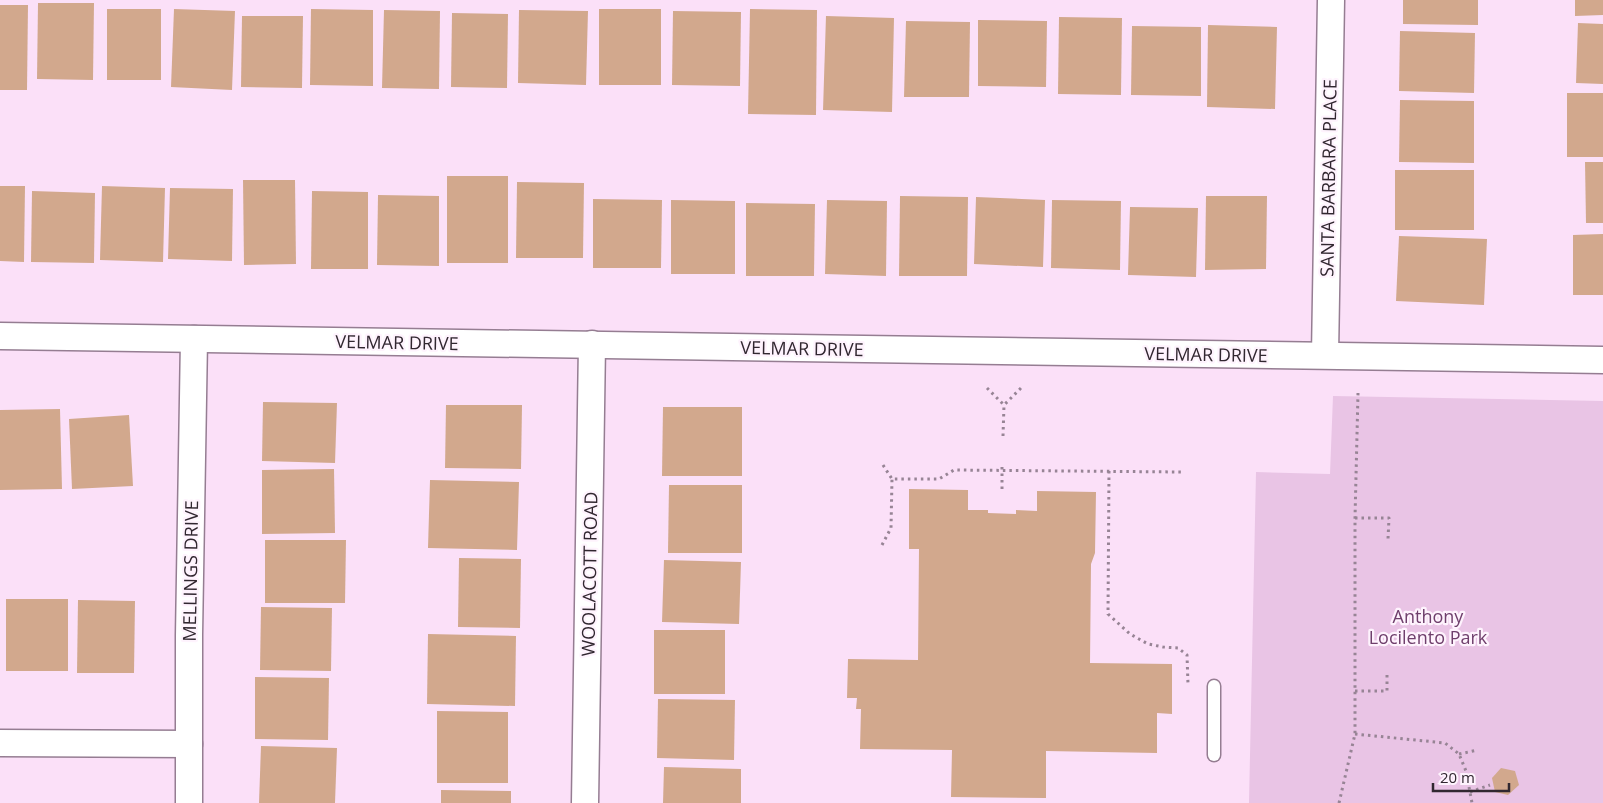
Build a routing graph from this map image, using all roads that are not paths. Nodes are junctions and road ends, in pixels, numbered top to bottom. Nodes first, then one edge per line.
1 (1331, 0) edge
2 (0, 336) edge
3 (194, 339) junction
4 (592, 344) junction
5 (1325, 356) junction
6 (1603, 360) edge
7 (1214, 686) dead end
8 (0, 743) edge
9 (189, 744) junction
10 (1214, 755) dead end
11 (188, 803) edge
12 (585, 803) edge

1 - 5 street, SANTA BARBARA PLACE
2 - 3 street, VELMAR DRIVE
3 - 4 street, VELMAR DRIVE
3 - 9 street, MELLINGS DRIVE
4 - 5 street, VELMAR DRIVE
4 - 12 street, WOOLACOTT ROAD
5 - 6 street, VELMAR DRIVE
7 - 10 lane
8 - 9 street
9 - 11 street, MELLINGS DRIVE

